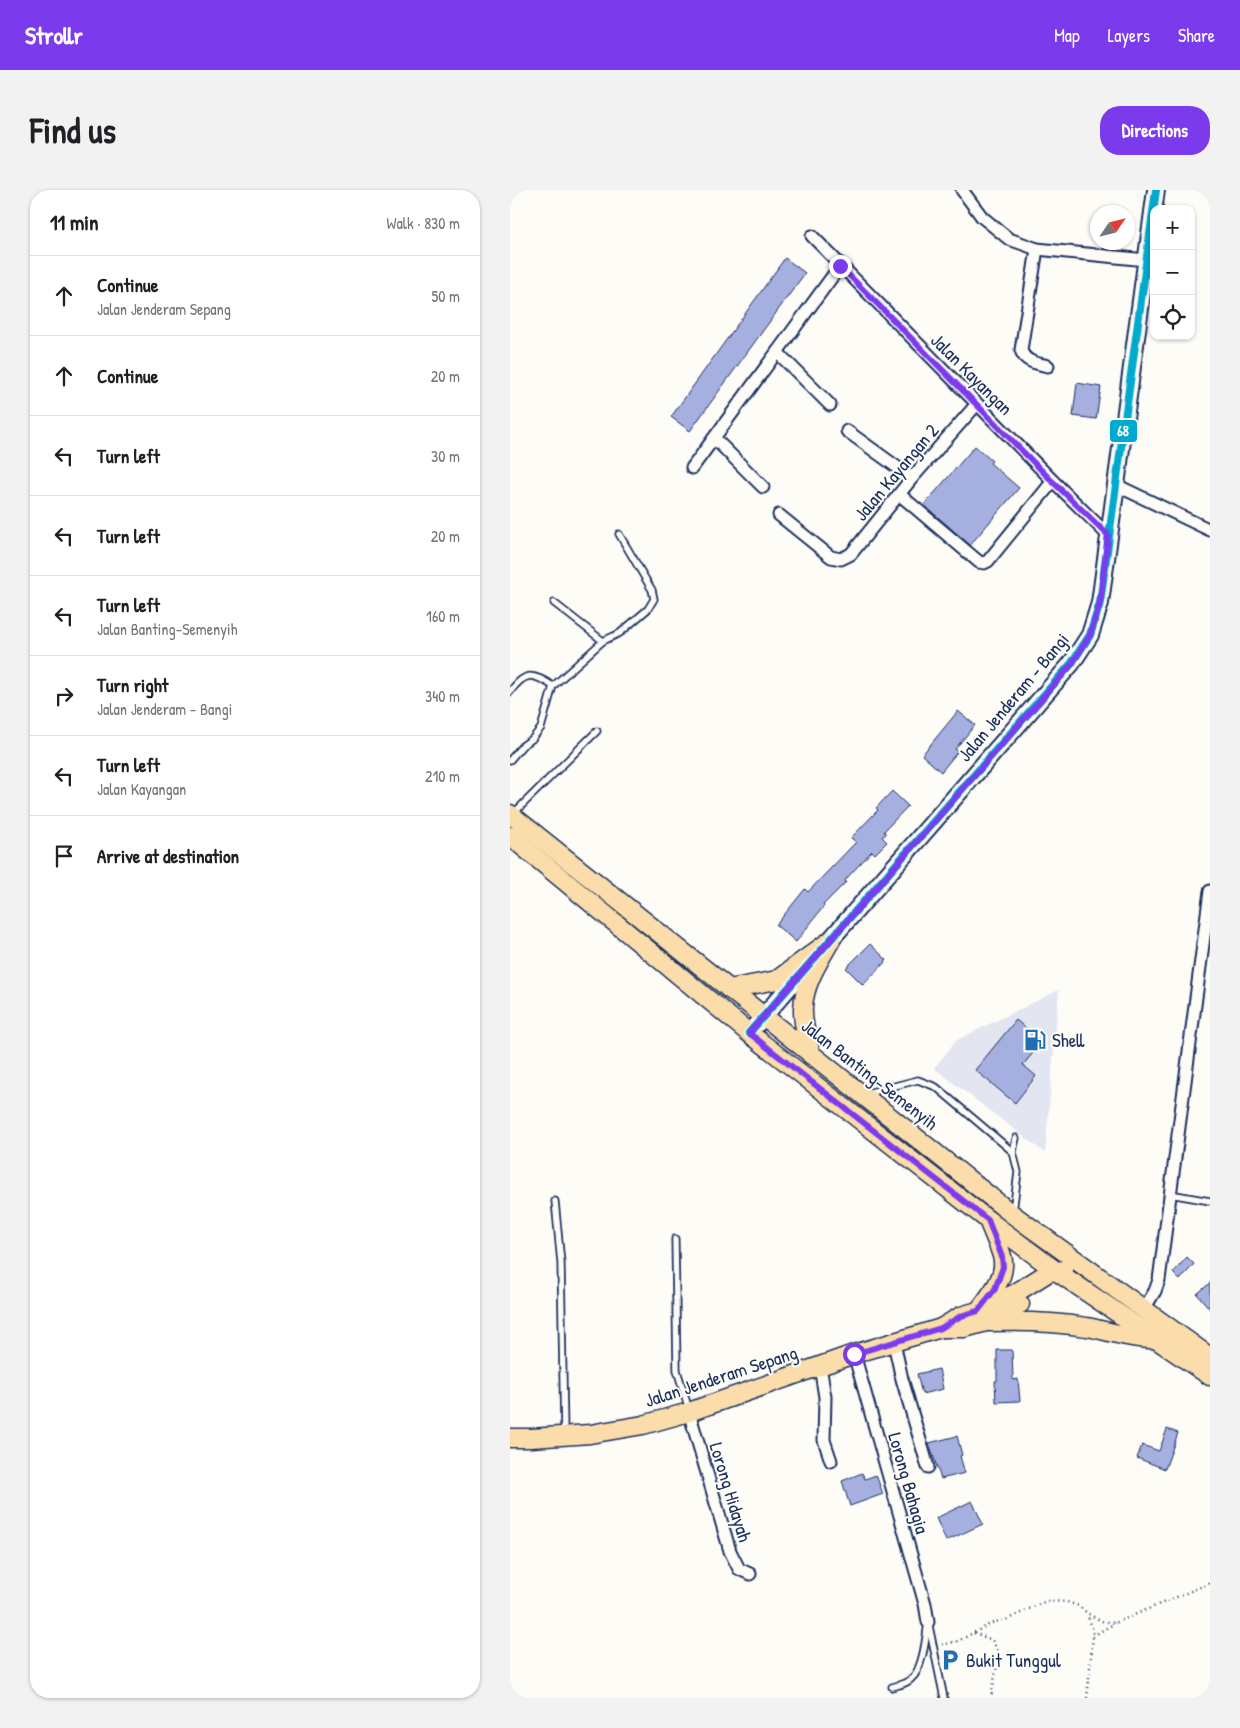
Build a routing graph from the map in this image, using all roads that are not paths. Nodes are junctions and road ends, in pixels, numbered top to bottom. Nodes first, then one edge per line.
1 (962, 190) edge
2 (1156, 190) edge
3 (812, 236) dead end
4 (1038, 249) junction
5 (1146, 260) junction
6 (840, 266) junction
7 (776, 352) junction
8 (1048, 366) dead end
9 (977, 404) junction
10 (830, 405) dead end
11 (848, 432) dead end
12 (714, 438) junction
13 (692, 468) dead end
14 (912, 478) junction
15 (1052, 481) junction
16 (1116, 485) junction
17 (763, 488) dead end
18 (899, 494) junction
19 (779, 515) dead end
20 (1210, 530) edge
21 (620, 534) dead end
22 (1108, 535) junction
23 (554, 603) dead end
24 (603, 641) junction
25 (553, 686) junction
26 (510, 692) edge
27 (597, 731) dead end
28 (510, 760) edge
29 (511, 815) edge
30 (510, 836) edge
31 (1210, 891) edge
32 (1209, 919) edge
33 (831, 940) junction
34 (729, 989) junction
35 (763, 1017) junction
36 (749, 1033) junction
37 (811, 1055) junction
38 (862, 1094) junction
39 (1016, 1138) dead end
40 (1013, 1152) junction
41 (1170, 1194) junction
42 (555, 1201) dead end
43 (1210, 1201) edge
44 (1017, 1217) junction
45 (988, 1220) junction
46 (675, 1239) dead end
47 (1056, 1271) junction
48 (1094, 1272) junction
49 (1144, 1309) junction
50 (982, 1317) junction
51 (1155, 1339) junction
52 (894, 1343) junction
53 (854, 1354) junction
54 (1209, 1356) edge
55 (820, 1366) junction
56 (1210, 1376) edge
57 (689, 1412) junction
58 (564, 1436) junction
59 (510, 1438) edge
60 (831, 1461) dead end
61 (928, 1467) dead end
62 (750, 1574) dead end
63 (928, 1622) junction
64 (892, 1687) dead end
65 (944, 1698) edge

1 - 4 street
2 - 5 main road, Jalan Jenderam - Bangi
3 - 6 street, Jalan Kayangan
4 - 5 street
4 - 8 street
5 - 16 main road, Jalan Jenderam - Bangi
6 - 7 street
6 - 9 street, Jalan Kayangan
7 - 10 street
7 - 12 street
9 - 14 street, Jalan Kayangan 2
9 - 15 street, Jalan Kayangan
11 - 14 street
12 - 13 street
12 - 17 street
14 - 18 street, Jalan Kayangan 2
15 - 18 street
15 - 22 street, Jalan Kayangan
16 - 20 street
16 - 22 main road, Jalan Jenderam - Bangi
18 - 19 street, Jalan Kayangan 2
21 - 24 lane
22 - 33 main road, Jalan Jenderam - Bangi
23 - 24 lane
24 - 25 lane
25 - 26 lane
25 - 28 lane
27 - 29 lane
29 - 34 main road, Jalan Banting-Semenyih
30 - 36 main road
31 - 32 street
32 - 41 street
33 - 34 main road
33 - 35 main road, Jalan Jenderam - Bangi
33 - 37 main road
34 - 35 main road, Jalan Banting-Semenyih
35 - 36 main road, Jalan Jenderam - Bangi
35 - 37 main road, Jalan Banting-Semenyih
36 - 45 main road
37 - 38 main road, Jalan Banting-Semenyih
38 - 40 lane
38 - 44 main road, Jalan Banting-Semenyih
39 - 40 lane
40 - 44 lane
41 - 43 lane
41 - 49 street
42 - 58 lane
44 - 47 main road
44 - 48 main road, Jalan Banting-Semenyih
45 - 47 main road
45 - 50 main road
46 - 57 lane
47 - 48 main road
47 - 50 main road
47 - 51 main road
48 - 49 main road, Jalan Banting-Semenyih
49 - 54 main road, Jalan Banting-Semenyih
50 - 51 main road
50 - 52 main road, Jalan Jenderam Sepang
51 - 56 main road
52 - 53 main road, Jalan Jenderam Sepang
52 - 61 street
53 - 55 main road, Jalan Jenderam Sepang
53 - 63 street, Lorong Bahagia
55 - 57 main road, Jalan Jenderam Sepang
55 - 60 street
57 - 58 main road, Jalan Jenderam Sepang
57 - 62 street, Lorong Hidayah
58 - 59 main road, Jalan Jenderam Sepang
63 - 64 lane
63 - 65 lane

